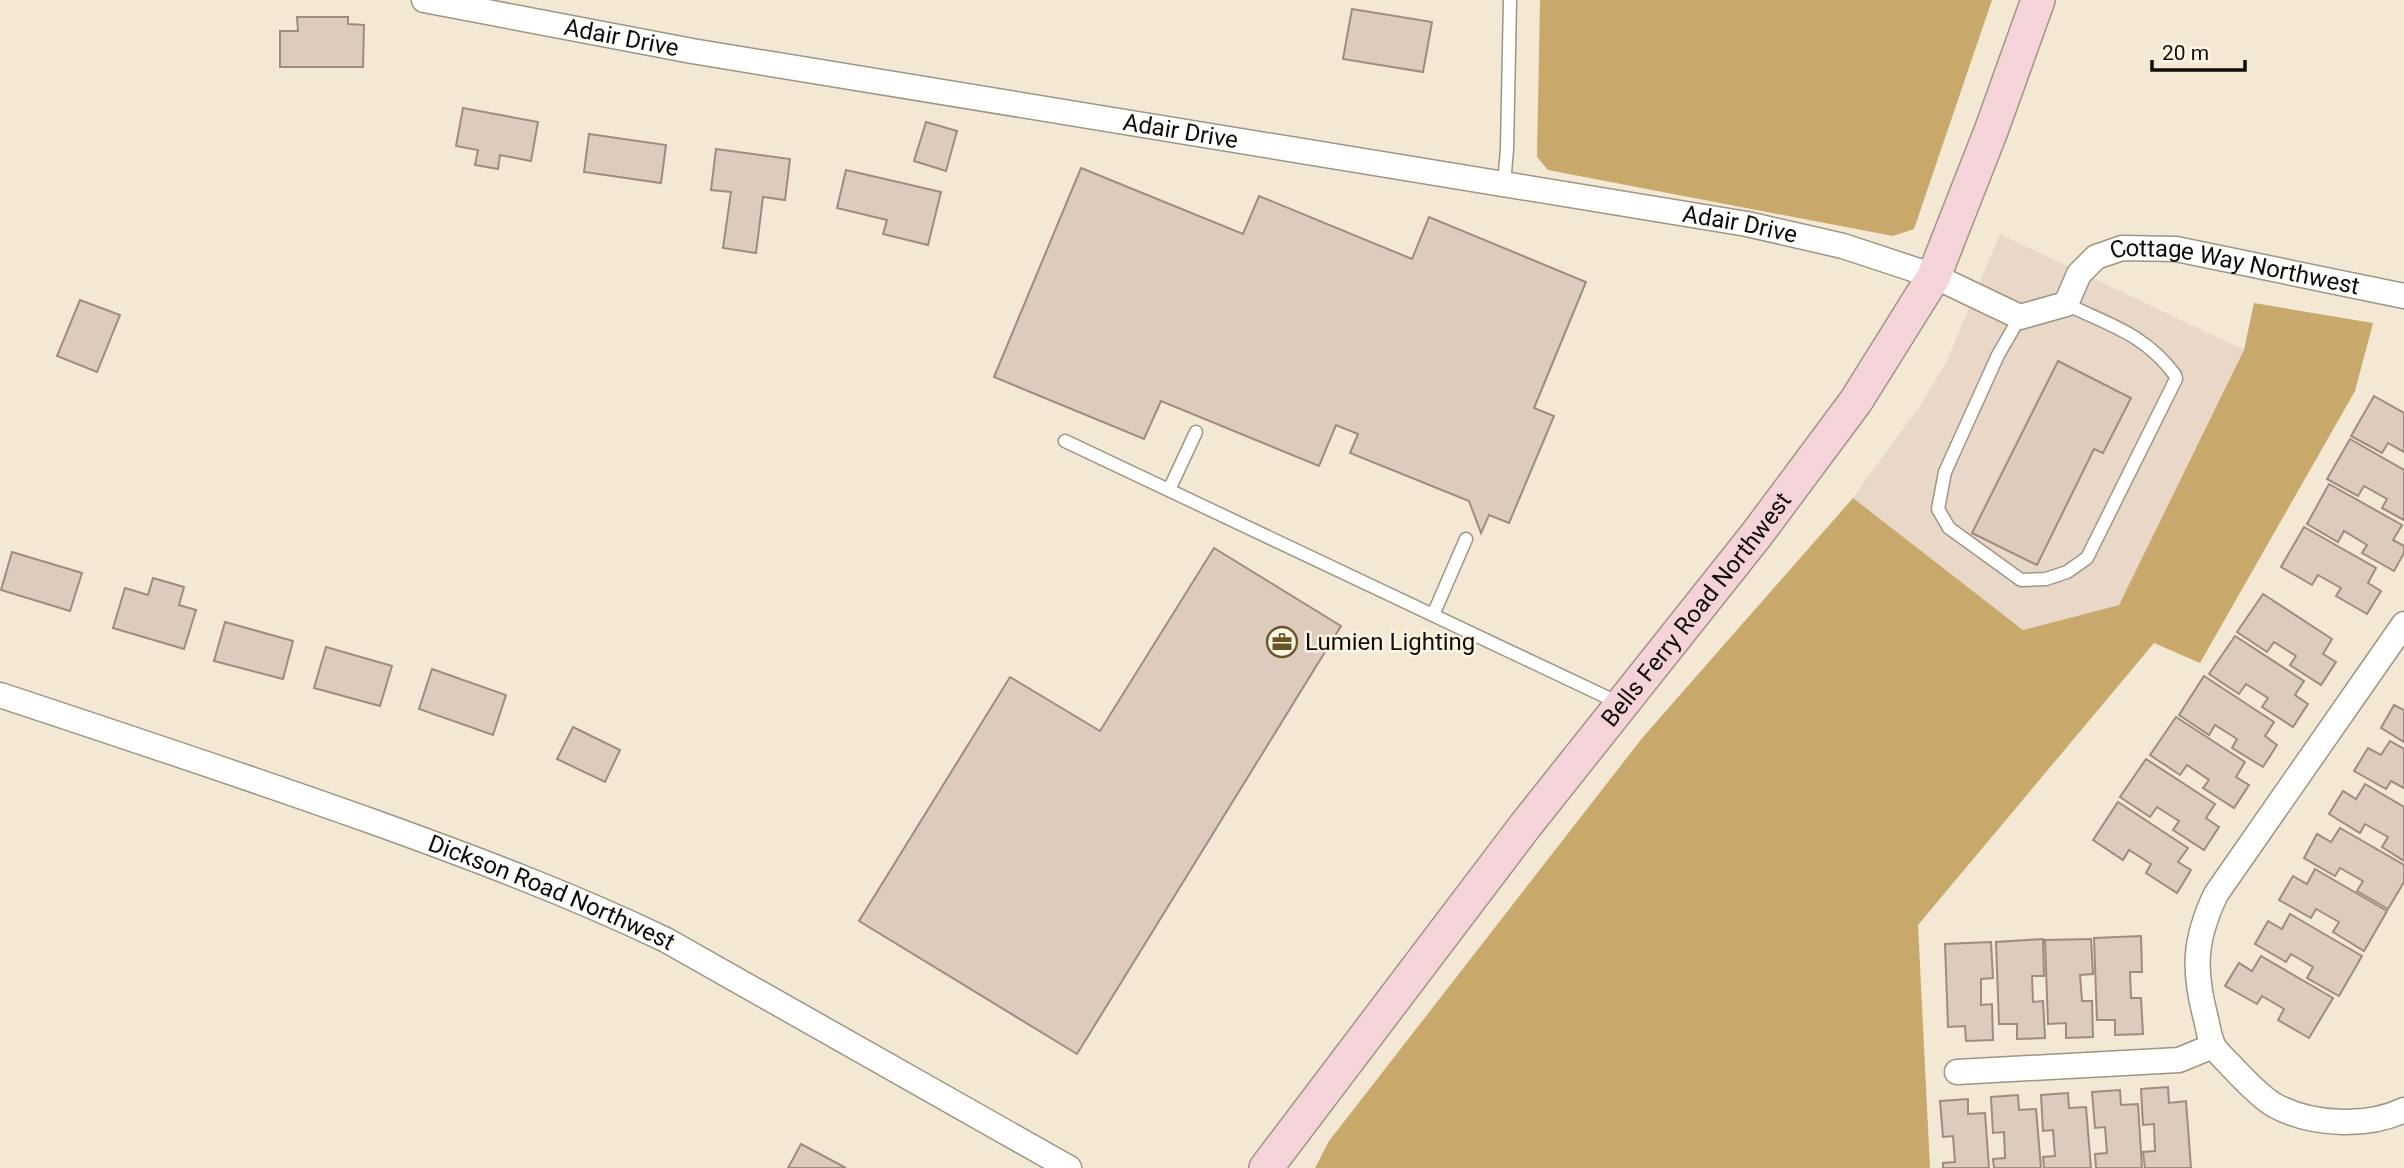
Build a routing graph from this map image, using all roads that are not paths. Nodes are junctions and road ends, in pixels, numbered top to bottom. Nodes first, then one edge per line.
1 (424, 0) edge
2 (1510, 0) edge
3 (2038, 0) edge
4 (1504, 184) junction
5 (1934, 276) junction
6 (2404, 296) edge
7 (2066, 304) junction
8 (2020, 317) junction
9 (1196, 432) dead end
10 (1065, 440) dead end
11 (1169, 490) junction
12 (1466, 539) dead end
13 (1433, 615) junction
14 (2404, 624) edge
15 (0, 695) edge
16 (1623, 704) junction
17 (2213, 1046) junction
18 (1957, 1072) dead end
19 (2404, 1110) edge
20 (1295, 1130) junction
21 (1069, 1168) edge
22 (1266, 1168) edge
23 (1288, 1168) edge

1 - 4 street, Adair Drive
2 - 4 lane
3 - 5 main road, Bells Ferry Road Northwest
4 - 5 street, Adair Drive
5 - 8 street
5 - 16 main road, Bells Ferry Road Northwest
6 - 7 street, Cottage Way Northwest
7 - 8 street
7 - 8 lane
9 - 11 lane
10 - 11 lane
11 - 13 lane
12 - 13 lane
13 - 16 lane
14 - 17 street
15 - 21 street, Dickson Road Northwest
16 - 20 main road, Bells Ferry Road Northwest
17 - 18 street
17 - 19 street
20 - 22 main road, Bells Ferry Road Northwest
20 - 23 main road

